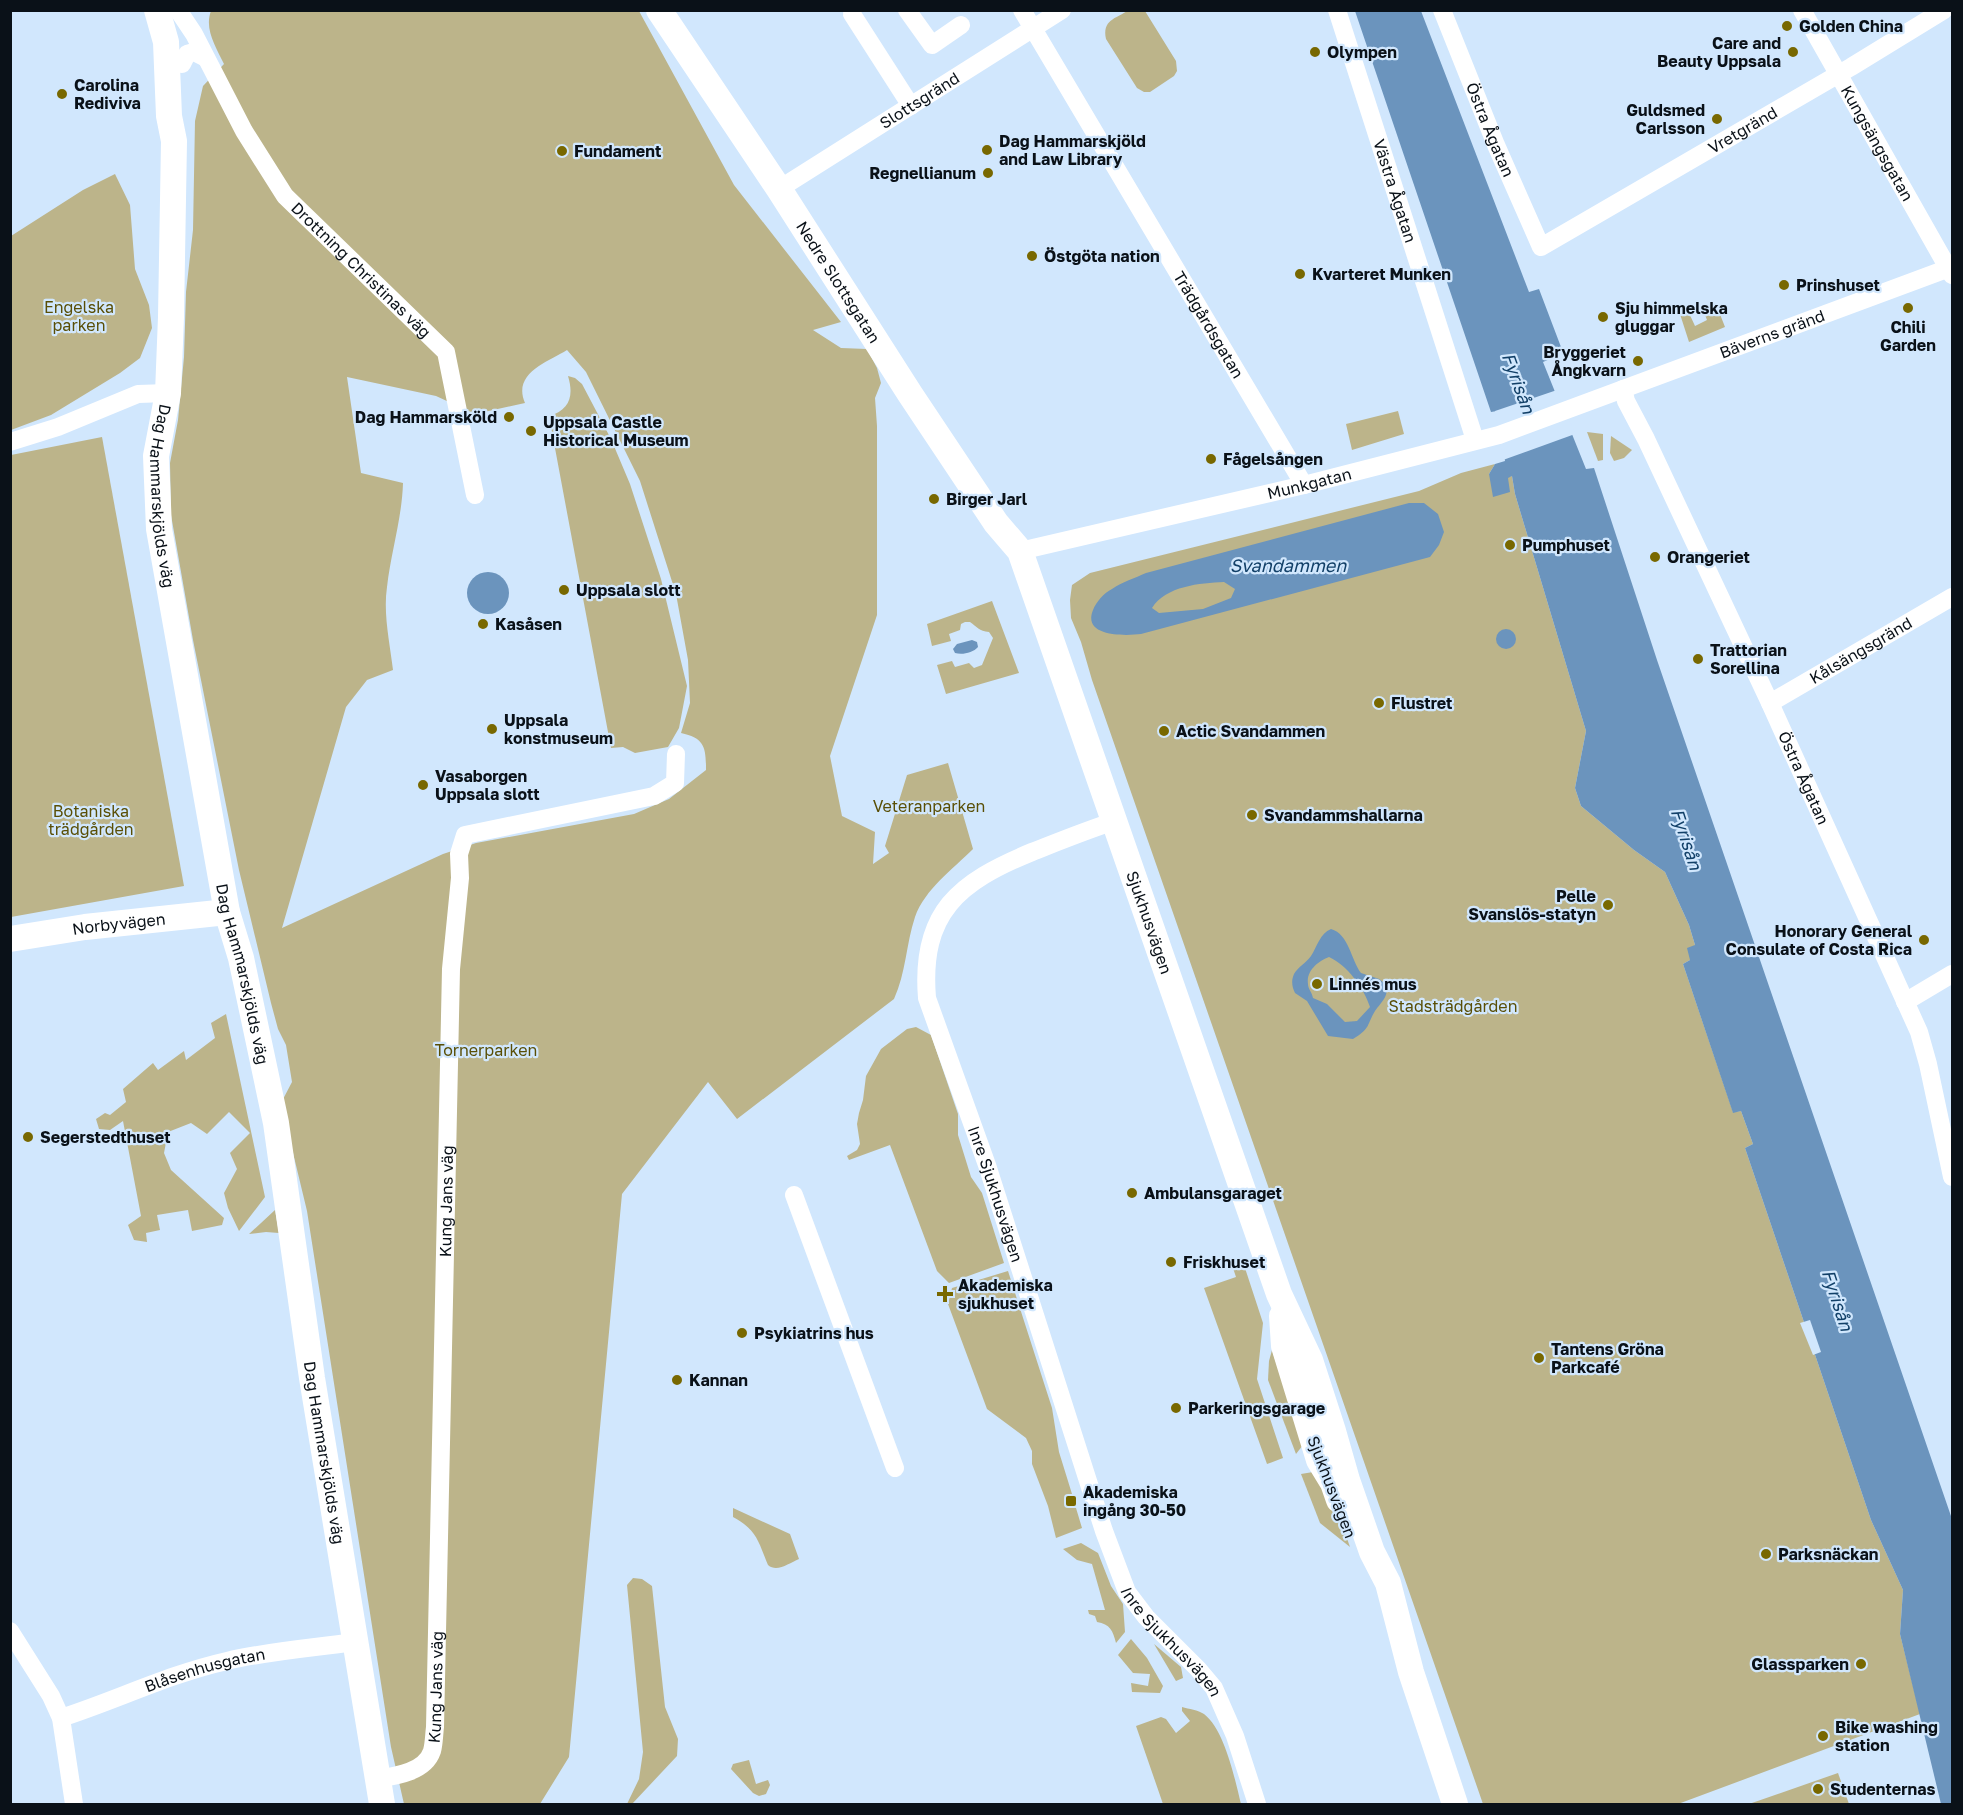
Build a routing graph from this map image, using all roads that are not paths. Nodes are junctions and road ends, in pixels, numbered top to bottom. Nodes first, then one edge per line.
1 (157, 10) edge
2 (176, 10) edge
3 (659, 10) edge
4 (907, 10) edge
5 (1022, 10) edge
6 (1062, 10) edge
7 (1337, 10) edge
8 (1443, 10) edge
9 (1802, 10) edge
10 (1944, 10) edge
11 (852, 14) dead end
12 (961, 25) dead end
13 (1033, 29) junction
14 (206, 58) junction
15 (182, 64) junction
16 (1832, 78) junction
17 (911, 106) junction
18 (174, 141) junction
19 (779, 189) junction
20 (1541, 247) joint
21 (1951, 270) edge
22 (1623, 389) junction
23 (168, 393) junction
24 (1585, 404) joint
25 (1475, 440) junction
26 (10, 442) edge
27 (1304, 485) junction
28 (476, 495) dead end
29 (1020, 551) junction
30 (1953, 597) edge
31 (1770, 703) junction
32 (676, 754) dead end
33 (1114, 821) junction
34 (227, 912) junction
35 (10, 939) edge
36 (1953, 974) edge
37 (1905, 1002) junction
38 (1953, 1177) edge
39 (794, 1195) dead end
40 (895, 1468) dead end
41 (10, 1631) edge
42 (354, 1642) junction
43 (61, 1718) junction
44 (377, 1779) junction
45 (74, 1804) edge
46 (382, 1804) edge
47 (1257, 1804) edge
48 (1455, 1804) edge

1 - 18 street, Dag Hammarskjölds väg
2 - 14 street, Drottning Christinas väg
2 - 15 street, Dag Hammarskjölds väg
3 - 19 street, Nedre Slottsgatan
4 - 12 street
5 - 13 street, Trädgårdsgatan
6 - 13 street, Slottsgränd
7 - 25 street, Västra Ågatan
8 - 20 street, Östra Ågatan
9 - 16 street, Kungsängsgatan
10 - 16 street, Vretgränd
11 - 17 street
13 - 17 street, Slottsgränd
13 - 27 street, Trädgårdsgatan
14 - 15 street
14 - 28 street, Drottning Christinas väg
15 - 18 street, Dag Hammarskjölds väg
16 - 20 street, Vretgränd
16 - 21 street, Kungsängsgatan
17 - 19 street, Slottsgränd
18 - 23 street, Dag Hammarskjölds väg
19 - 29 street, Nedre Slottsgatan
21 - 22 street, Bäverns gränd
22 - 24 street, Bäverns gränd
22 - 31 street, Östra Ågatan
23 - 26 street
23 - 34 street, Dag Hammarskjölds väg
24 - 25 street, Munkgatan
25 - 27 street, Munkgatan
27 - 29 street, Munkgatan
29 - 33 street, Sjukhusvägen
30 - 31 street, Kålsängsgränd
31 - 37 street, Östra Ågatan
32 - 44 street, Kung Jans väg
33 - 47 street, Inre Sjukhusvägen
33 - 48 street, Sjukhusvägen
34 - 35 street, Norbyvägen
34 - 42 street, Dag Hammarskjölds väg
36 - 37 street
37 - 38 street, Östra Ågatan
39 - 40 street
41 - 43 street
42 - 43 street, Blåsenhusgatan
42 - 44 street, Dag Hammarskjölds väg
43 - 45 street
44 - 46 street, Dag Hammarskjölds väg

